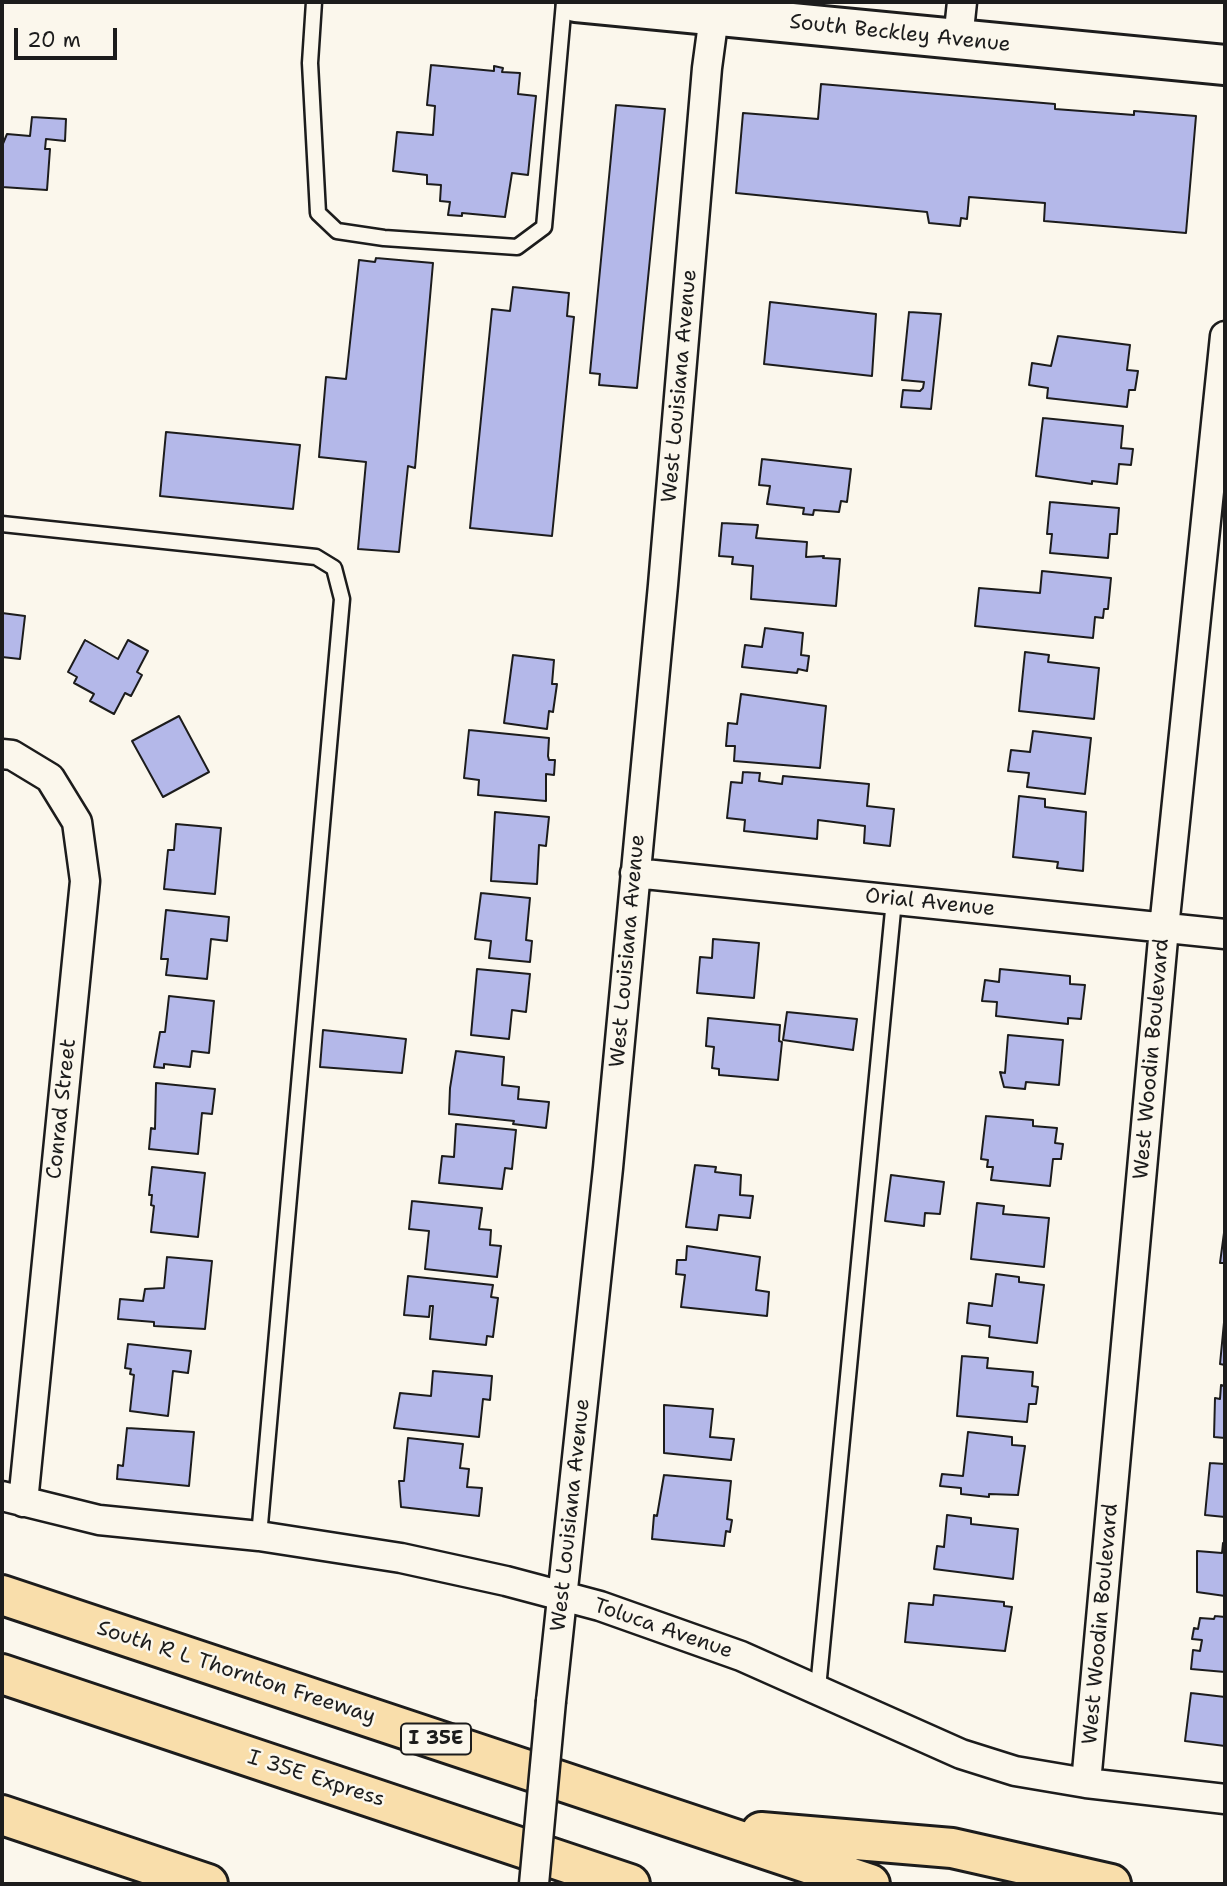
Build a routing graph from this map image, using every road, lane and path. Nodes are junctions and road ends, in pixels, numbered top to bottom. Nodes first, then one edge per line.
1 (314, 2) edge
2 (564, 2) edge
3 (576, 2) edge
4 (962, 2) edge
5 (643, 5) edge
6 (713, 16) junction
7 (958, 40) junction
8 (1225, 65) edge
9 (1225, 336) edge
10 (2, 524) edge
11 (2, 754) edge
12 (635, 873) junction
13 (894, 900) junction
14 (1164, 928) junction
15 (1225, 934) edge
16 (12, 1499) edge
17 (258, 1536) junction
18 (2, 1595) edge
19 (563, 1596) junction
20 (2, 1674) edge
21 (818, 1688) junction
22 (1086, 1783) junction
23 (1225, 1799) edge
24 (2, 1815) edge
25 (700, 1827) junction
26 (208, 1884) edge
27 (534, 1884) edge
28 (630, 1884) edge
29 (870, 1884) edge
30 (1111, 1884) edge

1 - 2 lane
3 - 5 street, South Beckley Avenue
4 - 7 street
5 - 6 street, South Beckley Avenue
6 - 7 street, South Beckley Avenue
6 - 12 street, West Louisiana Avenue
7 - 8 street, South Beckley Avenue
9 - 14 street, West Woodin Boulevard
10 - 17 lane
11 - 16 street, Conrad Street
12 - 13 street, Orial Avenue
12 - 19 street, West Louisiana Avenue
13 - 14 street, Orial Avenue
13 - 21 lane
14 - 15 street, Orial Avenue
14 - 22 street, West Woodin Boulevard
16 - 17 street, Toluca Avenue
17 - 19 street, Toluca Avenue
18 - 25 highway, South R L Thornton Freeway / I 35E
19 - 21 street, Toluca Avenue
19 - 27 street, West Louisiana Avenue, bridge
20 - 28 highway, I 35E Express
21 - 22 street, Toluca Avenue
22 - 23 street, Toluca Avenue
24 - 26 highway
25 - 29 highway, South R L Thornton Freeway / I 35E
25 - 30 highway

